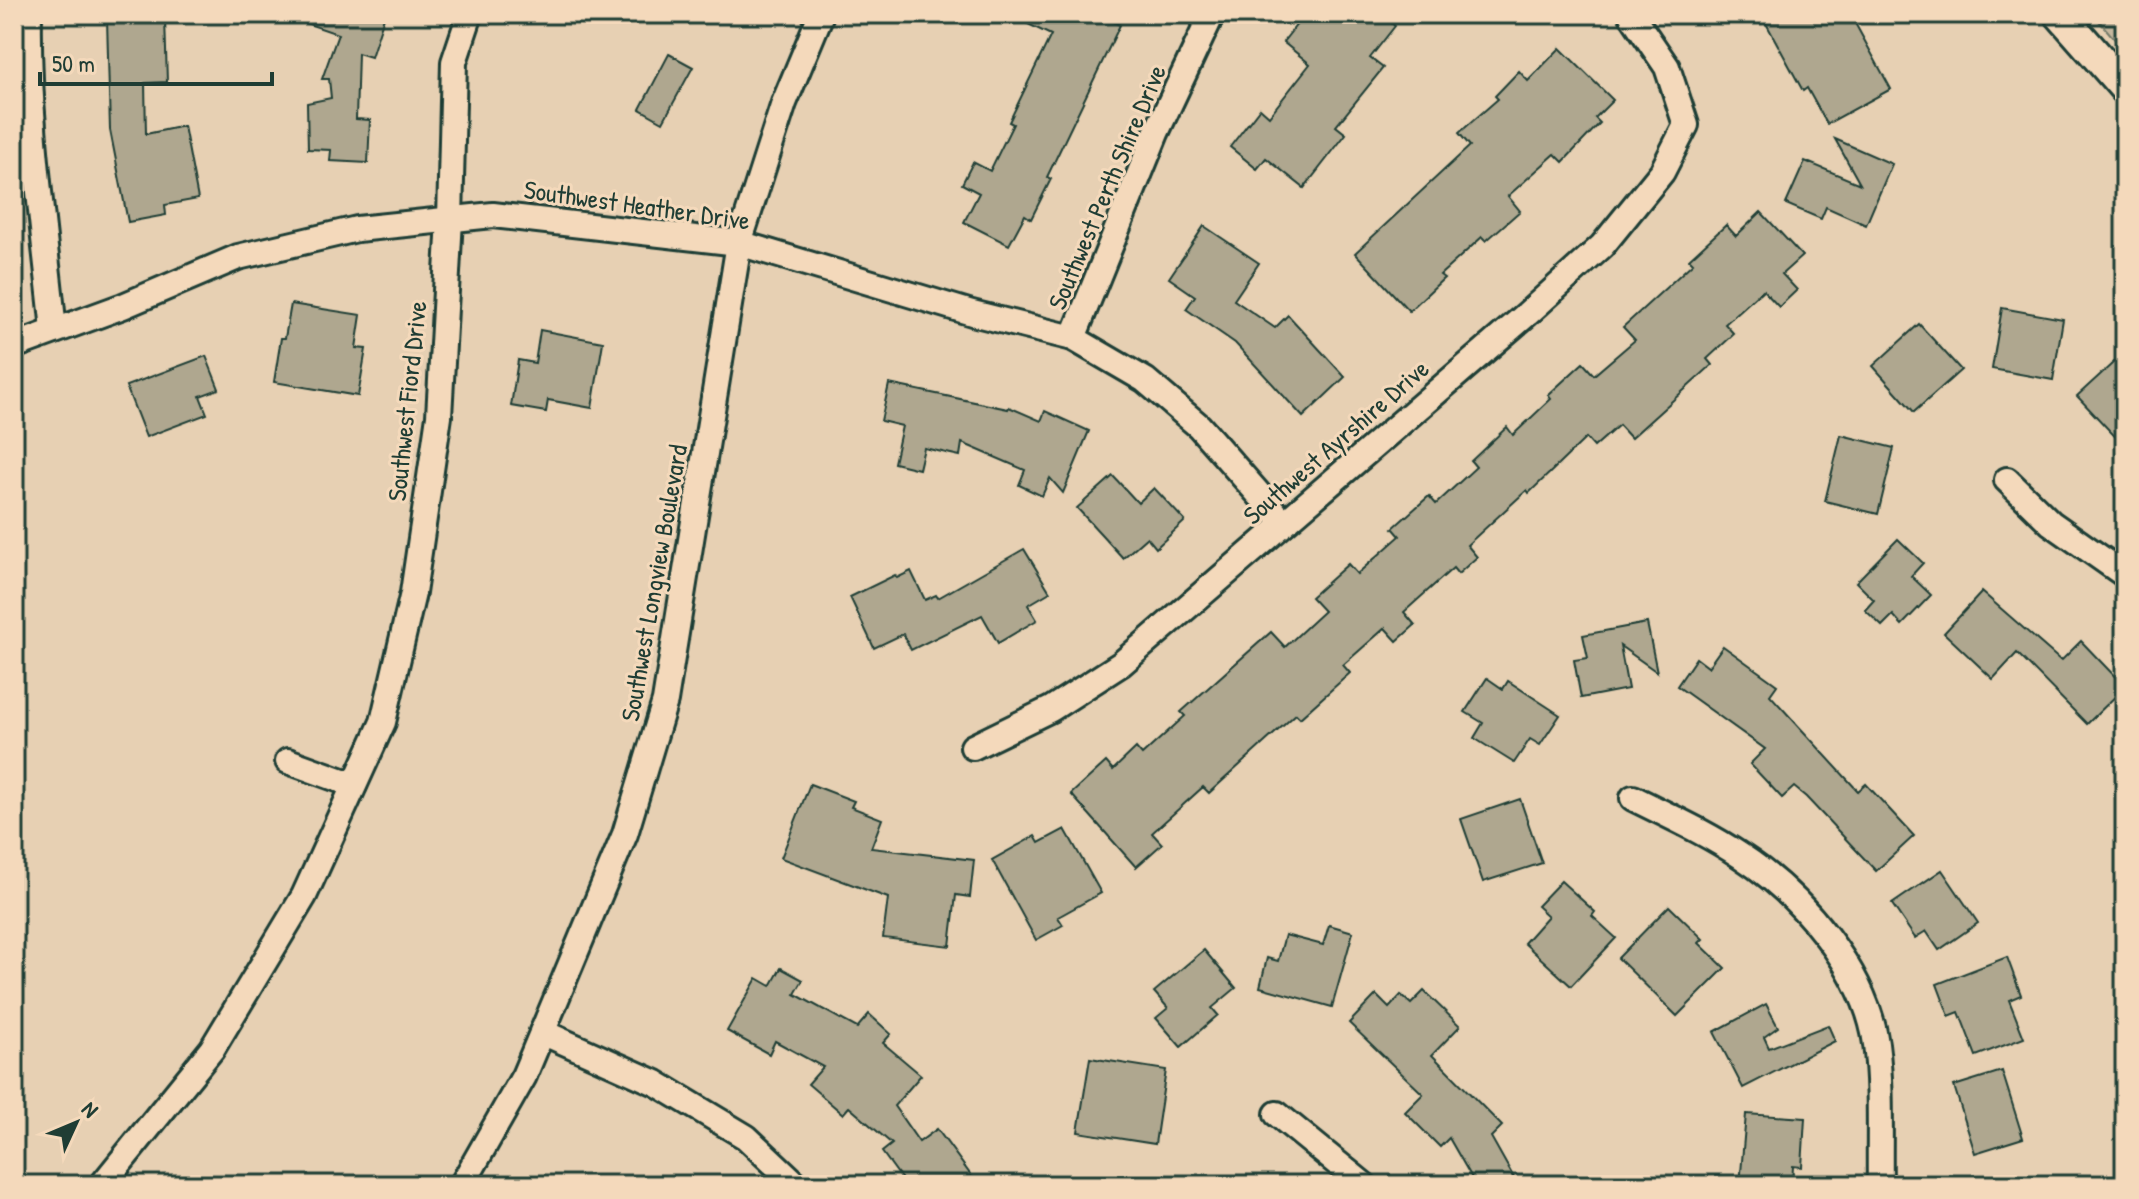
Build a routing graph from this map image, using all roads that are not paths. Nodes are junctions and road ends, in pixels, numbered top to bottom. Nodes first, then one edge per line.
1 (29, 14) edge
2 (470, 14) edge
3 (821, 14) edge
4 (1212, 14) edge
5 (1631, 14) edge
6 (2060, 14) edge
7 (2125, 88) edge
8 (450, 219) junction
9 (739, 243) junction
10 (54, 331) junction
11 (1073, 338) junction
12 (14, 346) edge
13 (2007, 480) dead end
14 (1284, 523) junction
15 (2125, 575) edge
16 (973, 747) dead end
17 (288, 761) dead end
18 (354, 785) junction
19 (1633, 798) dead end
20 (542, 1032) junction
21 (1277, 1114) dead end
22 (102, 1185) edge
23 (462, 1185) edge
24 (797, 1185) edge
25 (1364, 1185) edge
26 (1880, 1185) edge

1 - 10 street
2 - 8 street, Southwest Fiord Drive
3 - 9 street, Southwest Longview Boulevard
4 - 11 street, Southwest Perth Shire Drive
5 - 14 street, Southwest Ayrshire Drive
6 - 7 street
8 - 9 street, Southwest Heather Drive
8 - 10 street, Southwest Heather Drive
8 - 18 street, Southwest Fiord Drive
9 - 11 street, Southwest Heather Drive
9 - 20 street, Southwest Longview Boulevard
10 - 12 street, Southwest Heather Drive
11 - 14 street, Southwest Heather Drive
13 - 15 street
14 - 16 street, Southwest Ayrshire Drive
17 - 18 street
18 - 22 street, Southwest Fiord Drive
19 - 26 street
20 - 23 street, Southwest Longview Boulevard
20 - 24 street
21 - 25 street

